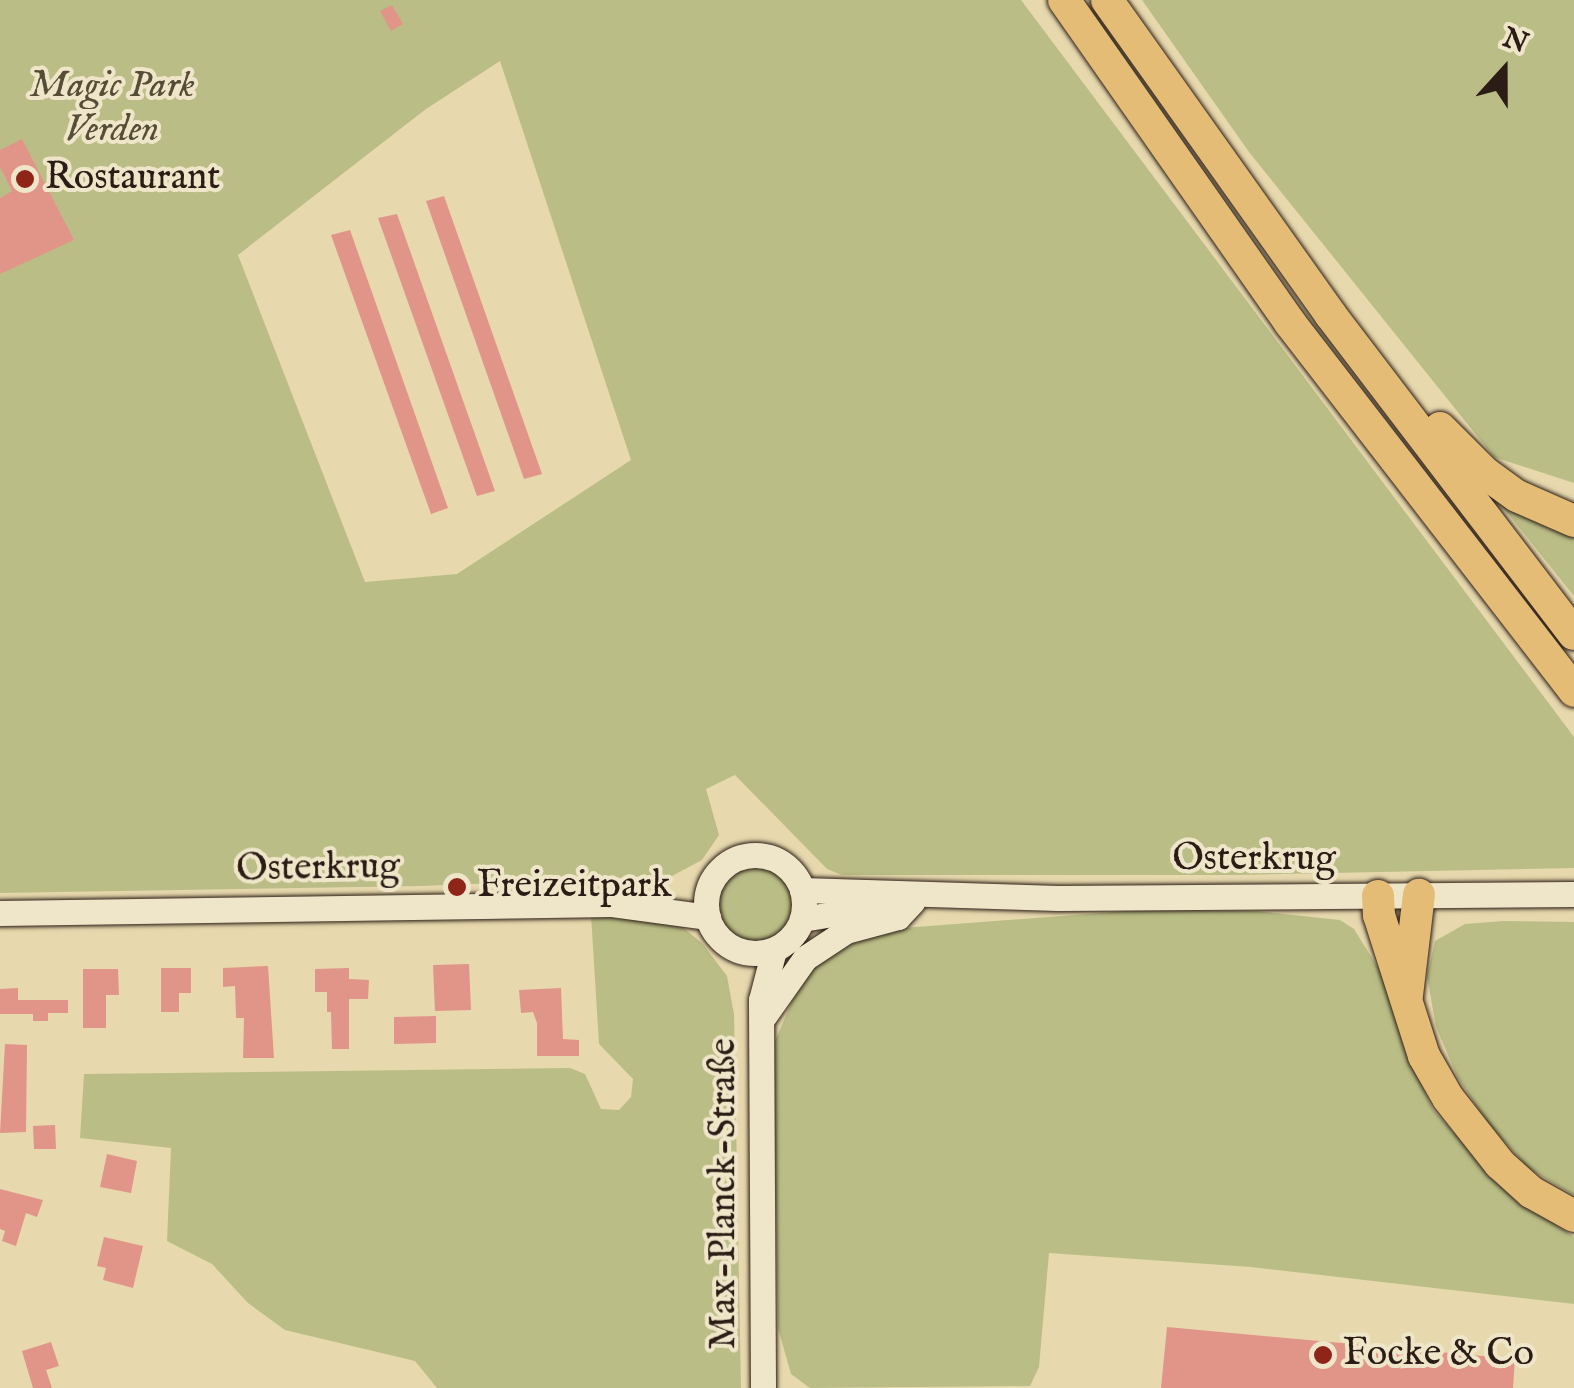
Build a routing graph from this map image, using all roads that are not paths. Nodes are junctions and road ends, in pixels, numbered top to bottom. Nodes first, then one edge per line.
1 (1064, 0) edge
2 (1107, 0) edge
3 (1343, 329) junction
4 (1574, 521) edge
5 (1574, 634) edge
6 (1574, 691) edge
7 (709, 889) junction
8 (802, 890) junction
9 (1574, 894) edge
10 (1378, 896) junction
11 (1419, 896) junction
12 (923, 900) junction
13 (638, 904) junction
14 (0, 913) edge
15 (708, 917) junction
16 (802, 919) junction
17 (774, 950) junction
18 (744, 952) junction
19 (1406, 1000) junction
20 (761, 1010) junction
21 (1574, 1216) edge
22 (764, 1388) edge

1 - 6 highway
2 - 3 highway
3 - 4 highway
3 - 5 highway
7 - 8 main road, Osterkrug
7 - 13 main road, Osterkrug
7 - 15 main road
8 - 12 main road, Osterkrug
8 - 16 main road
9 - 11 main road, Osterkrug
10 - 11 main road, Osterkrug
10 - 12 main road, Osterkrug
10 - 19 highway
11 - 19 highway
12 - 16 main road, Osterkrug
12 - 20 main road
13 - 14 main road, Osterkrug
13 - 15 main road, Osterkrug
15 - 18 main road
16 - 17 main road
17 - 18 main road
17 - 20 main road, Max-Planck-Straße
18 - 20 main road, Max-Planck-Straße
19 - 21 highway
20 - 22 main road, Max-Planck-Straße

